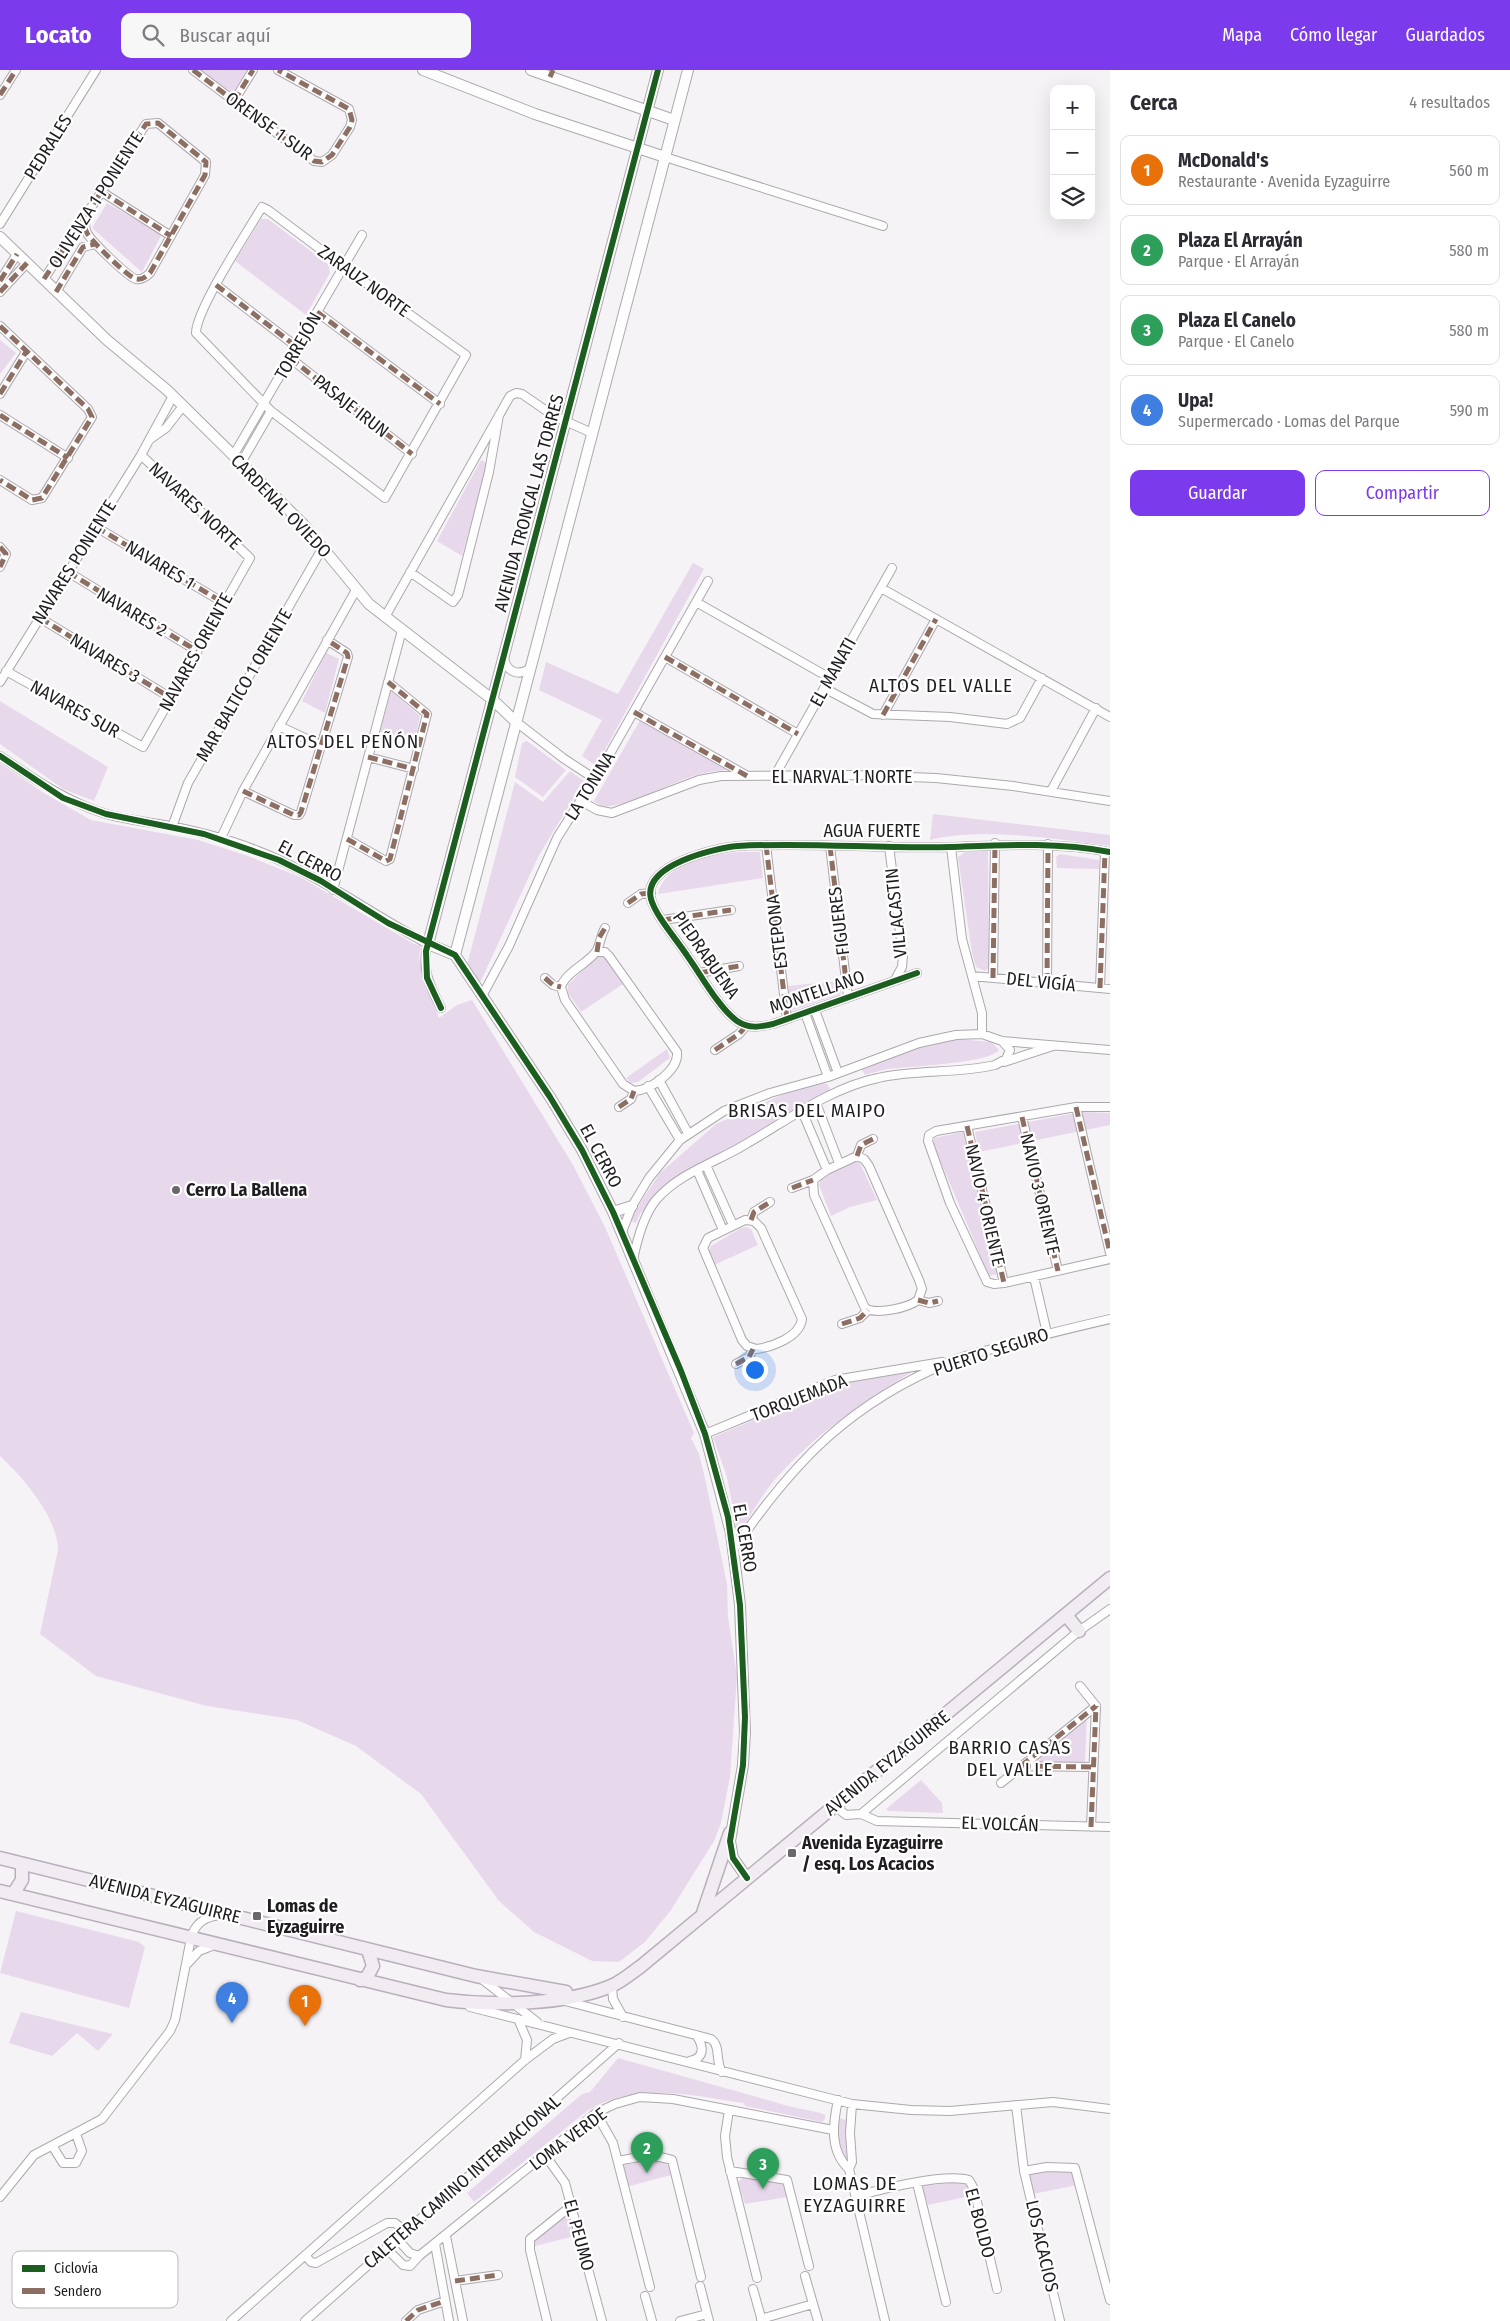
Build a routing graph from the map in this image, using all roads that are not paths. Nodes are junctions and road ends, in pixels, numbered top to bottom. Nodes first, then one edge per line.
1 (16, 70) edge
2 (96, 70) edge
3 (193, 70) edge
4 (253, 70) edge
5 (278, 70) edge
6 (423, 70) edge
7 (531, 70) edge
8 (658, 70) edge
9 (688, 70) edge
10 (552, 74) edge
11 (0, 78) edge
12 (7, 84) junction
13 (0, 96) edge
14 (234, 101) junction
15 (648, 111) junction
16 (674, 120) junction
17 (637, 148) junction
18 (665, 157) junction
19 (102, 192) junction
20 (86, 218) junction
21 (0, 224) edge
22 (883, 226) dead end
23 (362, 235) dead end
24 (171, 236) junction
25 (0, 237) edge
26 (95, 244) junction
27 (17, 254) junction
28 (27, 263) junction
29 (344, 267) junction
30 (44, 280) junction
31 (0, 281) edge
32 (216, 285) junction
33 (0, 292) edge
34 (56, 292) junction
35 (317, 312) junction
36 (0, 326) edge
37 (296, 348) junction
38 (26, 352) junction
39 (290, 358) junction
40 (0, 394) edge
41 (173, 396) junction
42 (264, 402) junction
43 (440, 404) junction
44 (183, 406) junction
45 (271, 411) junction
46 (499, 413) junction
47 (0, 415) edge
48 (566, 423) junction
49 (592, 434) junction
50 (148, 441) junction
51 (412, 454) junction
52 (141, 455) junction
53 (68, 458) junction
54 (237, 460) junction
55 (0, 480) edge
56 (96, 527) junction
57 (0, 547) edge
58 (324, 547) junction
59 (250, 558) joint
60 (0, 567) edge
61 (892, 568) dead end
62 (68, 572) junction
63 (410, 572) junction
64 (708, 581) dead end
65 (881, 588) junction
66 (356, 590) junction
67 (696, 602) junction
68 (224, 603) junction
69 (385, 617) junction
70 (40, 618) junction
71 (936, 619) junction
72 (402, 630) junction
73 (327, 640) junction
74 (197, 651) junction
75 (504, 656) junction
76 (665, 657) junction
77 (529, 669) junction
78 (6, 671) junction
79 (830, 678) junction
80 (1042, 678) junction
81 (0, 682) edge
82 (388, 682) junction
83 (824, 688) junction
84 (171, 698) junction
85 (493, 700) junction
86 (1096, 708) junction
87 (634, 712) junction
88 (884, 715) junction
89 (1110, 717) edge
90 (516, 721) junction
91 (279, 726) junction
92 (798, 734) junction
93 (322, 746) junction
94 (143, 747) joint
95 (0, 756) edge
96 (368, 757) junction
97 (414, 770) junction
98 (747, 776) junction
99 (774, 777) junction
100 (595, 779) junction
101 (243, 791) junction
102 (1052, 791) junction
103 (581, 801) junction
104 (1110, 801) edge
105 (172, 827) junction
106 (221, 838) junction
107 (347, 839) junction
108 (995, 843) junction
109 (1048, 844) junction
110 (766, 845) junction
111 (830, 846) junction
112 (889, 846) junction
113 (952, 846) junction
114 (1107, 852) edge
115 (333, 890) junction
116 (651, 893) junction
117 (628, 903) dead end
118 (731, 910) dead end
119 (664, 920) junction
120 (605, 928) dead end
121 (428, 944) junction
122 (597, 952) junction
123 (455, 955) junction
124 (740, 966) dead end
125 (917, 972) dead end
126 (699, 973) junction
127 (972, 976) junction
128 (545, 978) dead end
129 (896, 978) junction
130 (993, 978) junction
131 (1047, 983) junction
132 (561, 987) junction
133 (1100, 988) junction
134 (1110, 989) edge
135 (482, 996) junction
136 (848, 997) junction
137 (441, 1008) dead end
138 (815, 1010) junction
139 (805, 1014) junction
140 (787, 1019) junction
141 (746, 1026) junction
142 (982, 1034) junction
143 (1002, 1041) junction
144 (1057, 1045) junction
145 (715, 1050) dead end
146 (1110, 1050) edge
147 (1001, 1063) junction
148 (838, 1073) junction
149 (828, 1077) junction
150 (659, 1080) junction
151 (648, 1086) junction
152 (634, 1091) junction
153 (816, 1103) junction
154 (619, 1107) dead end
155 (1076, 1107) junction
156 (1110, 1107) edge
157 (802, 1111) junction
158 (1022, 1117) junction
159 (967, 1126) junction
160 (688, 1133) junction
161 (873, 1139) dead end
162 (680, 1140) junction
163 (857, 1156) junction
164 (839, 1163) junction
165 (706, 1166) junction
166 (697, 1170) junction
167 (827, 1170) junction
168 (813, 1180) junction
169 (792, 1188) dead end
170 (770, 1202) dead end
171 (632, 1206) junction
172 (614, 1212) junction
173 (752, 1220) junction
174 (733, 1224) junction
175 (723, 1230) junction
176 (622, 1232) junction
177 (1110, 1253) edge
178 (1110, 1259) edge
179 (634, 1260) junction
180 (1058, 1271) junction
181 (1034, 1277) junction
182 (1004, 1283) junction
183 (918, 1300) junction
184 (938, 1301) dead end
185 (868, 1310) junction
186 (1110, 1319) edge
187 (842, 1324) dead end
188 (1047, 1333) junction
189 (755, 1349) junction
190 (954, 1360) junction
191 (736, 1364) dead end
192 (705, 1434) junction
193 (734, 1549) junction
194 (1110, 1578) edge
195 (1110, 1609) edge
196 (1066, 1615) junction
197 (1079, 1631) junction
198 (1080, 1686) dead end
199 (1096, 1706) junction
200 (1021, 1766) junction
201 (1092, 1767) junction
202 (1001, 1783) dead end
203 (835, 1806) junction
204 (861, 1814) junction
205 (1091, 1827) junction
206 (1110, 1827) edge
207 (730, 1833) junction
208 (0, 1858) edge
209 (22, 1864) junction
210 (746, 1878) junction
211 (0, 1891) edge
212 (13, 1894) junction
213 (224, 1914) junction
214 (700, 1917) junction
215 (191, 1938) junction
216 (218, 1944) junction
217 (368, 1950) junction
218 (187, 1965) junction
219 (476, 1976) junction
220 (360, 1980) junction
221 (615, 1984) junction
222 (588, 1993) junction
223 (556, 1999) junction
224 (446, 2000) junction
225 (513, 2003) junction
226 (623, 2017) junction
227 (518, 2019) junction
228 (543, 2026) junction
229 (570, 2032) junction
230 (696, 2035) junction
231 (619, 2043) junction
232 (525, 2060) junction
233 (688, 2061) junction
234 (722, 2072) junction
235 (838, 2100) junction
236 (852, 2104) junction
237 (1016, 2105) junction
238 (729, 2110) junction
239 (1110, 2110) edge
240 (596, 2113) junction
241 (833, 2130) junction
242 (76, 2134) junction
243 (53, 2147) junction
244 (546, 2155) junction
245 (618, 2161) junction
246 (849, 2169) junction
247 (730, 2171) junction
248 (1024, 2171) junction
249 (917, 2183) junction
250 (856, 2196) junction
251 (0, 2197) edge
252 (572, 2206) junction
253 (405, 2231) junction
254 (446, 2236) junction
255 (397, 2238) junction
256 (435, 2244) junction
257 (386, 2248) junction
258 (305, 2255) junction
259 (419, 2256) junction
260 (809, 2266) dead end
261 (498, 2275) dead end
262 (805, 2276) dead end
263 (701, 2277) dead end
264 (757, 2278) dead end
265 (455, 2281) junction
266 (700, 2286) dead end
267 (650, 2287) dead end
268 (753, 2288) dead end
269 (997, 2288) dead end
270 (645, 2296) dead end
271 (1110, 2300) edge
272 (445, 2301) junction
273 (946, 2302) dead end
274 (813, 2304) junction
275 (708, 2318) edge
276 (462, 2319) edge
277 (449, 2320) edge
278 (762, 2320) edge
279 (231, 2321) edge
280 (305, 2321) edge
281 (406, 2321) edge
282 (547, 2321) edge
283 (602, 2321) edge
284 (652, 2321) edge
285 (680, 2321) edge
286 (818, 2321) edge
287 (885, 2321) edge
288 (1060, 2321) edge

1 - 12 street
2 - 21 street, PEDRALES
3 - 14 street, ORENSE 1 SUR
4 - 14 street
5 - 14 street, ORENSE 1 SUR
6 - 17 street
7 - 10 street
8 - 15 street, AVENIDA TRONCAL LAS TORRES
9 - 16 street
10 - 15 street
11 - 12 street
12 - 13 street
15 - 16 street
15 - 17 street, AVENIDA TRONCAL LAS TORRES
16 - 18 street
17 - 18 street
17 - 48 street, AVENIDA TRONCAL LAS TORRES
18 - 22 street
18 - 49 street
19 - 20 street, OLIVENZA 1 PONIENTE
19 - 24 street
19 - 24 street, OLIVENZA 1 PONIENTE
20 - 26 street
20 - 30 street, OLIVENZA 1 PONIENTE
23 - 29 street, TORREJÓN
24 - 26 street
25 - 27 street, CARDENAL OVIEDO
26 - 34 street
27 - 28 street, CARDENAL OVIEDO
27 - 31 street
28 - 30 street, CARDENAL OVIEDO
28 - 33 street
29 - 32 street, ZARAUZ NORTE
29 - 35 street, TORREJÓN
29 - 43 street, ZARAUZ NORTE
30 - 34 street, CARDENAL OVIEDO
32 - 37 street
32 - 42 street
34 - 41 street, CARDENAL OVIEDO
35 - 37 street, TORREJÓN
35 - 43 street
36 - 38 street
37 - 39 street, TORREJÓN
38 - 40 street
38 - 53 street
39 - 42 street, TORREJÓN
39 - 51 street, PASAJE IRUN
41 - 44 street, CARDENAL OVIEDO
41 - 50 street, NAVARES PONIENTE
42 - 45 street
42 - 54 street, TORREJÓN
43 - 51 street
44 - 50 street, NAVARES PONIENTE
44 - 54 street, CARDENAL OVIEDO
45 - 51 street
45 - 54 street
46 - 48 street
46 - 63 street
46 - 63 street
47 - 53 street
48 - 49 street
48 - 75 street, AVENIDA TRONCAL LAS TORRES
49 - 77 street
50 - 52 street, NAVARES PONIENTE
52 - 56 street, NAVARES PONIENTE
52 - 59 street, NAVARES NORTE
53 - 55 street
54 - 58 street, CARDENAL OVIEDO
56 - 62 street, NAVARES PONIENTE
56 - 68 street, NAVARES 1
57 - 60 street
58 - 66 street, CARDENAL OVIEDO
58 - 105 street, MAR BALTICO 1 ORIENTE
59 - 68 street, NAVARES ORIENTE
61 - 65 street, EL MANATI
62 - 70 street, NAVARES PONIENTE
62 - 74 street, NAVARES 2
63 - 69 street
64 - 67 street, LA TONINA
65 - 71 street
65 - 79 street, EL MANATI
66 - 69 street, CARDENAL OVIEDO
66 - 73 street
67 - 76 street, LA TONINA
67 - 79 street
68 - 74 street, NAVARES ORIENTE
69 - 72 street, CARDENAL OVIEDO
70 - 78 street, NAVARES PONIENTE
70 - 84 street, NAVARES 3
71 - 80 street
71 - 88 street
72 - 82 street
72 - 85 street, CARDENAL OVIEDO
73 - 91 street
73 - 93 street
74 - 84 street, NAVARES ORIENTE
75 - 77 street
75 - 85 street, AVENIDA TRONCAL LAS TORRES
76 - 87 street, LA TONINA
76 - 92 street
77 - 90 street
78 - 81 street, NAVARES PONIENTE
78 - 94 street, NAVARES SUR
79 - 83 street, EL MANATI
80 - 86 street
80 - 88 street
82 - 96 street
82 - 97 street
83 - 88 street
83 - 92 street, EL MANATI
84 - 94 street, NAVARES ORIENTE
85 - 90 street, CARDENAL OVIEDO
85 - 121 street, AVENIDA TRONCAL LAS TORRES
86 - 89 street
86 - 102 street
87 - 98 street
87 - 100 street, LA TONINA
90 - 100 street, CARDENAL OVIEDO
90 - 123 street
91 - 93 street
91 - 101 street
92 - 99 street, EL MANATI
93 - 101 street
95 - 105 street, EL CERRO
96 - 97 street
96 - 107 street
97 - 107 street
98 - 99 street, EL NARVAL 1 NORTE
98 - 103 street, EL NARVAL 1 NORTE
99 - 102 street, EL NARVAL 1 NORTE
100 - 103 street, LA TONINA
101 - 106 street
102 - 104 street, EL NARVAL 1 NORTE
103 - 135 street, LA TONINA
105 - 106 street, EL CERRO
106 - 115 street, EL CERRO
107 - 115 street
108 - 109 street, AGUA FUERTE
108 - 113 street, AGUA FUERTE
108 - 130 street
109 - 114 street, AGUA FUERTE
109 - 131 street
110 - 111 street, AGUA FUERTE
110 - 116 street, AGUA FUERTE
110 - 140 street, ESTEPONA
111 - 112 street, AGUA FUERTE
111 - 136 street, FIGUERES
112 - 113 street, AGUA FUERTE
112 - 129 street, VILLACASTIN
113 - 127 street
114 - 133 street
115 - 121 street, EL CERRO
116 - 117 street
116 - 119 street, PIEDRABUENA
118 - 119 street
119 - 126 street, PIEDRABUENA
120 - 122 street
121 - 123 street, EL CERRO
121 - 137 street
122 - 132 street
122 - 150 street
123 - 135 street, EL CERRO
124 - 126 street
125 - 129 street, MONTELLANO
126 - 141 street, PIEDRABUENA
127 - 130 street, DEL VIGÍA
127 - 142 street
128 - 132 street
129 - 136 street, MONTELLANO
130 - 131 street, DEL VIGÍA
131 - 133 street, DEL VIGÍA
132 - 152 street
133 - 134 street, DEL VIGÍA
135 - 172 street, EL CERRO
136 - 138 street, MONTELLANO
138 - 139 street, MONTELLANO
138 - 148 street, MONTELLANO
139 - 140 street, MONTELLANO
139 - 149 street, MONTELLANO
140 - 141 street, MONTELLANO
141 - 145 street
142 - 143 street
142 - 148 street
143 - 144 street
143 - 147 street
144 - 146 street
144 - 147 street
147 - 153 street
148 - 149 street
149 - 160 street
150 - 151 street
150 - 160 street
151 - 152 street
151 - 162 street
152 - 154 street
153 - 157 street
153 - 164 street
155 - 156 street
155 - 158 street
155 - 177 street
157 - 165 street
157 - 167 street
158 - 159 street
158 - 180 street, NAVIO 3 ORIENTE
159 - 182 street, NAVIO 4 ORIENTE
159 - 182 street
160 - 162 street
161 - 163 street
162 - 171 street
163 - 164 street
163 - 183 street
164 - 167 street
165 - 166 street
165 - 174 street
166 - 175 street
166 - 179 street
167 - 168 street
168 - 169 street
168 - 185 street
170 - 173 street
171 - 172 street
171 - 176 street
172 - 176 street, EL CERRO
173 - 174 street
173 - 189 street
174 - 175 street
175 - 189 street
176 - 179 street, EL CERRO
178 - 180 street
179 - 192 street, EL CERRO
180 - 181 street
181 - 182 street
181 - 188 street
183 - 184 street
183 - 185 street
185 - 187 street
186 - 188 street, PUERTO SEGURO
188 - 190 street, PUERTO SEGURO
189 - 191 street
190 - 192 street, TORQUEMADA
190 - 193 street, PUERTO SEGURO
192 - 193 street, EL CERRO
193 - 207 street, EL CERRO
194 - 196 main road, AVENIDA EYZAGUIRRE
195 - 197 street
196 - 197 main road
196 - 203 main road, AVENIDA EYZAGUIRRE
197 - 204 street
198 - 199 street
199 - 200 street
199 - 201 street
200 - 201 street
200 - 202 street
201 - 205 street
203 - 204 street, EL VOLCÁN
203 - 210 main road, AVENIDA EYZAGUIRRE
204 - 205 street, EL VOLCÁN
205 - 206 street, EL VOLCÁN
207 - 210 street, EL CERRO
207 - 214 main road
208 - 209 main road, AVENIDA EYZAGUIRRE
209 - 212 main road
209 - 213 main road, AVENIDA EYZAGUIRRE
210 - 214 main road, AVENIDA EYZAGUIRRE
211 - 212 main road, AVENIDA EYZAGUIRRE
212 - 215 main road, AVENIDA EYZAGUIRRE
213 - 215 street
213 - 217 main road, AVENIDA EYZAGUIRRE
214 - 221 main road, AVENIDA EYZAGUIRRE
215 - 216 main road, AVENIDA EYZAGUIRRE
215 - 218 street
216 - 218 street
216 - 220 main road, AVENIDA EYZAGUIRRE
217 - 219 main road, AVENIDA EYZAGUIRRE
217 - 220 main road
218 - 242 street
219 - 222 main road, AVENIDA EYZAGUIRRE
219 - 225 street, AVENIDA EYZAGUIRRE
220 - 224 main road, AVENIDA EYZAGUIRRE
221 - 222 main road, AVENIDA EYZAGUIRRE
221 - 226 street
222 - 223 main road, AVENIDA EYZAGUIRRE
223 - 225 main road, AVENIDA EYZAGUIRRE
223 - 226 street, AVENIDA EYZAGUIRRE
224 - 225 main road, AVENIDA EYZAGUIRRE
224 - 227 street, AVENIDA EYZAGUIRRE
225 - 228 street, AVENIDA EYZAGUIRRE
226 - 230 street, AVENIDA EYZAGUIRRE
227 - 228 street, AVENIDA EYZAGUIRRE
227 - 232 street
228 - 229 street, AVENIDA EYZAGUIRRE
229 - 231 street, AVENIDA EYZAGUIRRE
229 - 232 street
230 - 233 street
230 - 234 street, AVENIDA EYZAGUIRRE
231 - 233 street, AVENIDA EYZAGUIRRE
231 - 253 street, CALETERA CAMINO INTERNACIONAL
232 - 258 street
233 - 234 street, AVENIDA EYZAGUIRRE
234 - 235 street, AVENIDA EYZAGUIRRE
235 - 236 street, AVENIDA EYZAGUIRRE
235 - 241 street
236 - 237 street, AVENIDA EYZAGUIRRE
236 - 246 street
237 - 239 street, AVENIDA EYZAGUIRRE
237 - 248 street, LOS ACACIOS
238 - 240 street, LOMA VERDE
238 - 241 street, LOMA VERDE
238 - 247 street
240 - 244 street, LOMA VERDE
240 - 245 street
241 - 246 street
242 - 243 street
242 - 243 street
243 - 251 street
244 - 252 street, EL PEUMO
244 - 254 street, LOMA VERDE
245 - 263 street
245 - 267 street
246 - 250 street
247 - 260 street
247 - 264 street
248 - 271 street
248 - 288 street, LOS ACACIOS
249 - 250 street, EL BOLDO
249 - 269 street, EL BOLDO
249 - 273 street
250 - 287 street
252 - 282 street
252 - 283 street, EL PEUMO
253 - 255 street, CALETERA CAMINO INTERNACIONAL
253 - 258 street
254 - 256 street, LOMA VERDE
254 - 265 street
255 - 257 street, CALETERA CAMINO INTERNACIONAL
255 - 259 street
256 - 259 street, LOMA VERDE
256 - 272 street
257 - 259 street, LOMA VERDE
257 - 280 street, CALETERA CAMINO INTERNACIONAL
258 - 279 street
261 - 265 street
262 - 274 street
265 - 276 street
266 - 275 street
268 - 278 street
270 - 284 street
272 - 277 street
272 - 281 street
274 - 278 street
274 - 286 street
275 - 285 street
276 - 277 street

